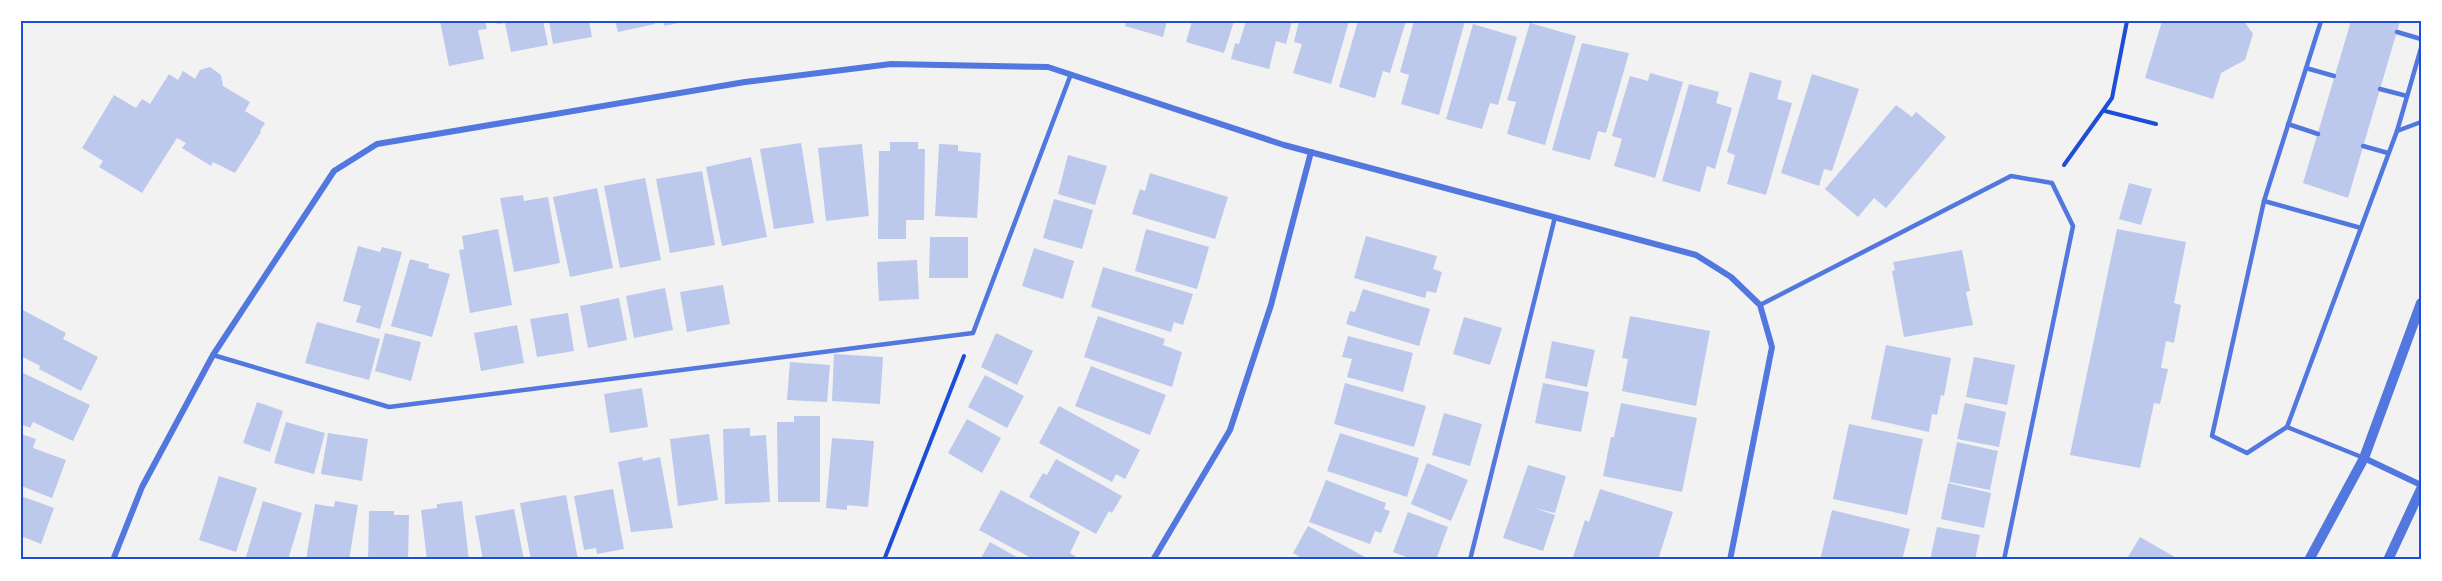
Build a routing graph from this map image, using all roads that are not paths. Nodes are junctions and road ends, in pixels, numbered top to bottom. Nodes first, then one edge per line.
1 (2321, 21) edge
2 (2397, 32) dead end
3 (2421, 39) edge
4 (2421, 48) edge
5 (2306, 68) junction
6 (1071, 74) junction
7 (2334, 76) dead end
8 (2380, 89) dead end
9 (2407, 96) junction
10 (2421, 122) edge
11 (2288, 124) junction
12 (2397, 131) junction
13 (2318, 134) dead end
14 (2363, 146) dead end
15 (1311, 152) junction
16 (2388, 153) junction
17 (2264, 201) junction
18 (1555, 217) junction
19 (2361, 228) junction
20 (2421, 303) edge
21 (1760, 305) junction
22 (213, 355) junction
23 (2288, 427) junction
24 (2364, 458) junction
25 (2421, 487) edge
26 (113, 560) edge
27 (1153, 560) edge
28 (1470, 560) edge
29 (1730, 560) edge
30 (2004, 560) edge
31 (2309, 560) edge
32 (2388, 560) edge

1 - 5 lane
2 - 3 lane
4 - 9 lane
5 - 7 lane
5 - 11 lane
6 - 15 street
6 - 22 street
6 - 22 lane
8 - 9 lane
9 - 12 lane
10 - 12 lane
11 - 13 lane
11 - 17 lane
12 - 16 lane
14 - 16 lane
15 - 18 street
15 - 27 street
16 - 19 lane
17 - 19 lane
17 - 23 lane
18 - 21 street
18 - 28 lane
19 - 23 lane
20 - 24 street
21 - 29 street
21 - 30 lane
22 - 26 street
23 - 24 lane
24 - 25 street
24 - 31 street
25 - 32 street

